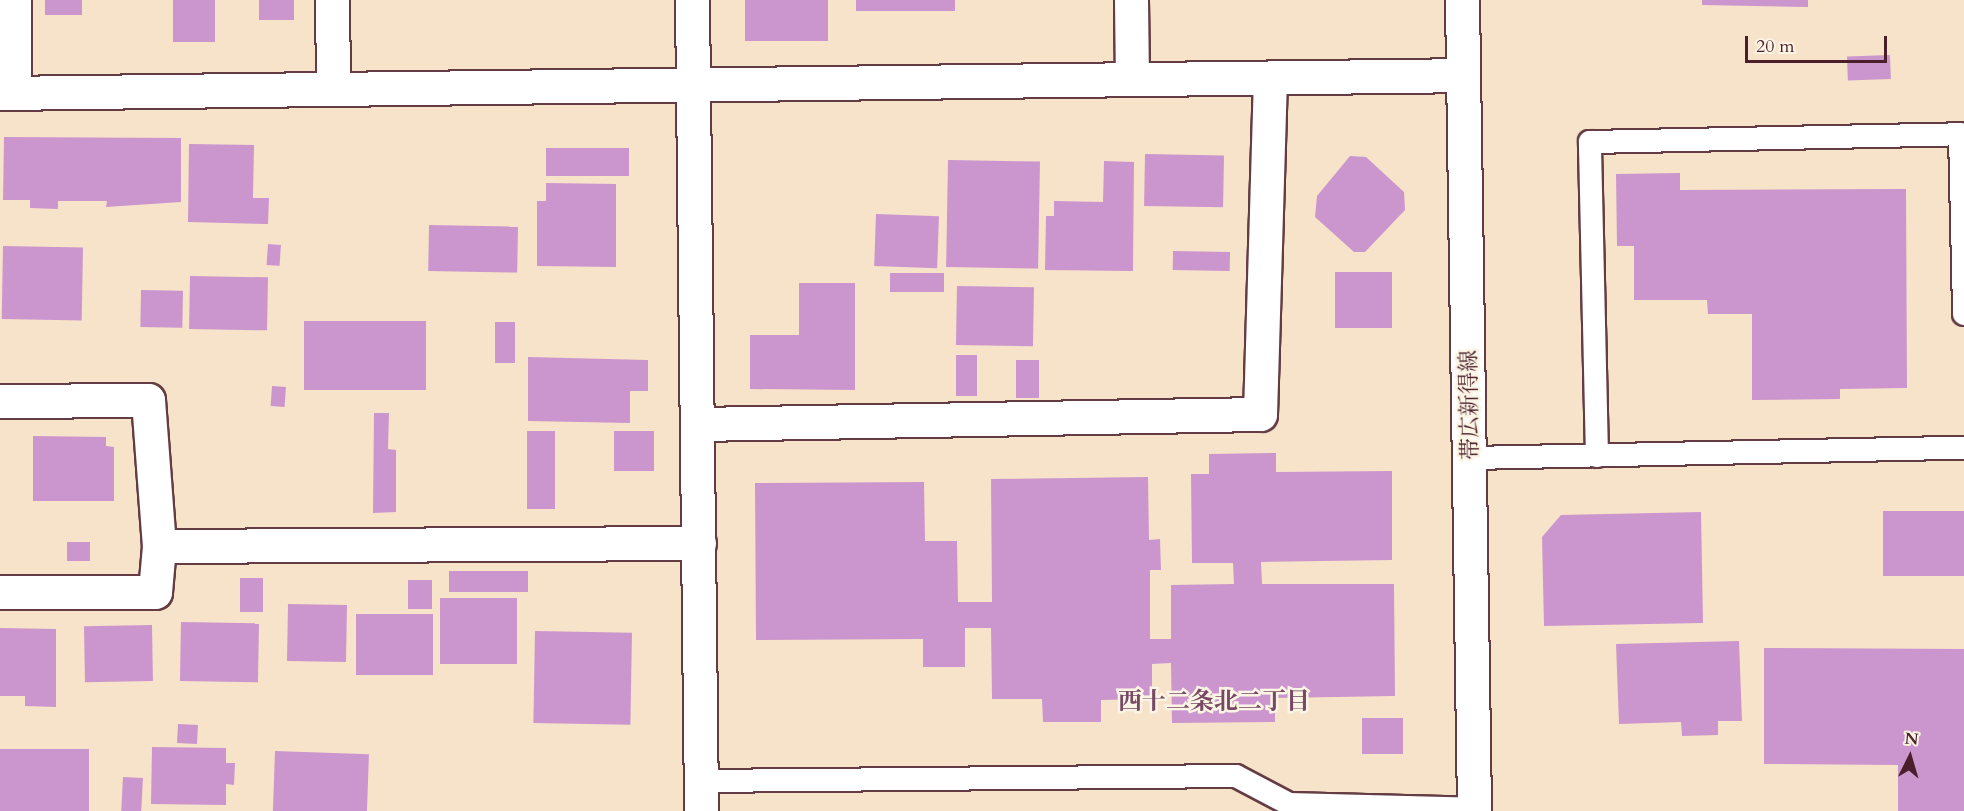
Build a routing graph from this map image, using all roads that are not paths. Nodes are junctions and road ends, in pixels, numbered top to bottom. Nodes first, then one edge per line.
1 (14, 0) edge
2 (332, 0) edge
3 (692, 0) edge
4 (1131, 0) edge
5 (1462, 0) edge
6 (1463, 75) junction
7 (1132, 77) junction
8 (1270, 78) junction
9 (694, 82) junction
10 (333, 88) junction
11 (7, 93) edge
12 (1964, 314) edge
13 (0, 401) edge
14 (698, 424) junction
15 (1964, 448) edge
16 (1597, 456) junction
17 (1471, 458) junction
18 (699, 543) junction
19 (159, 546) junction
20 (0, 592) edge
21 (700, 796) edge
22 (1474, 810) edge

1 - 11 street
2 - 10 street
3 - 9 street
4 - 7 street
5 - 6 street, 帯広新得線
6 - 8 street
6 - 17 street, 帯広新得線
7 - 8 street
7 - 9 street
8 - 14 street
9 - 10 street
9 - 14 street
10 - 11 street
12 - 16 lane
13 - 19 street
14 - 18 street
15 - 16 lane
16 - 17 lane
17 - 22 street, 帯広新得線
18 - 19 street
18 - 21 street
19 - 20 street
21 - 22 lane

